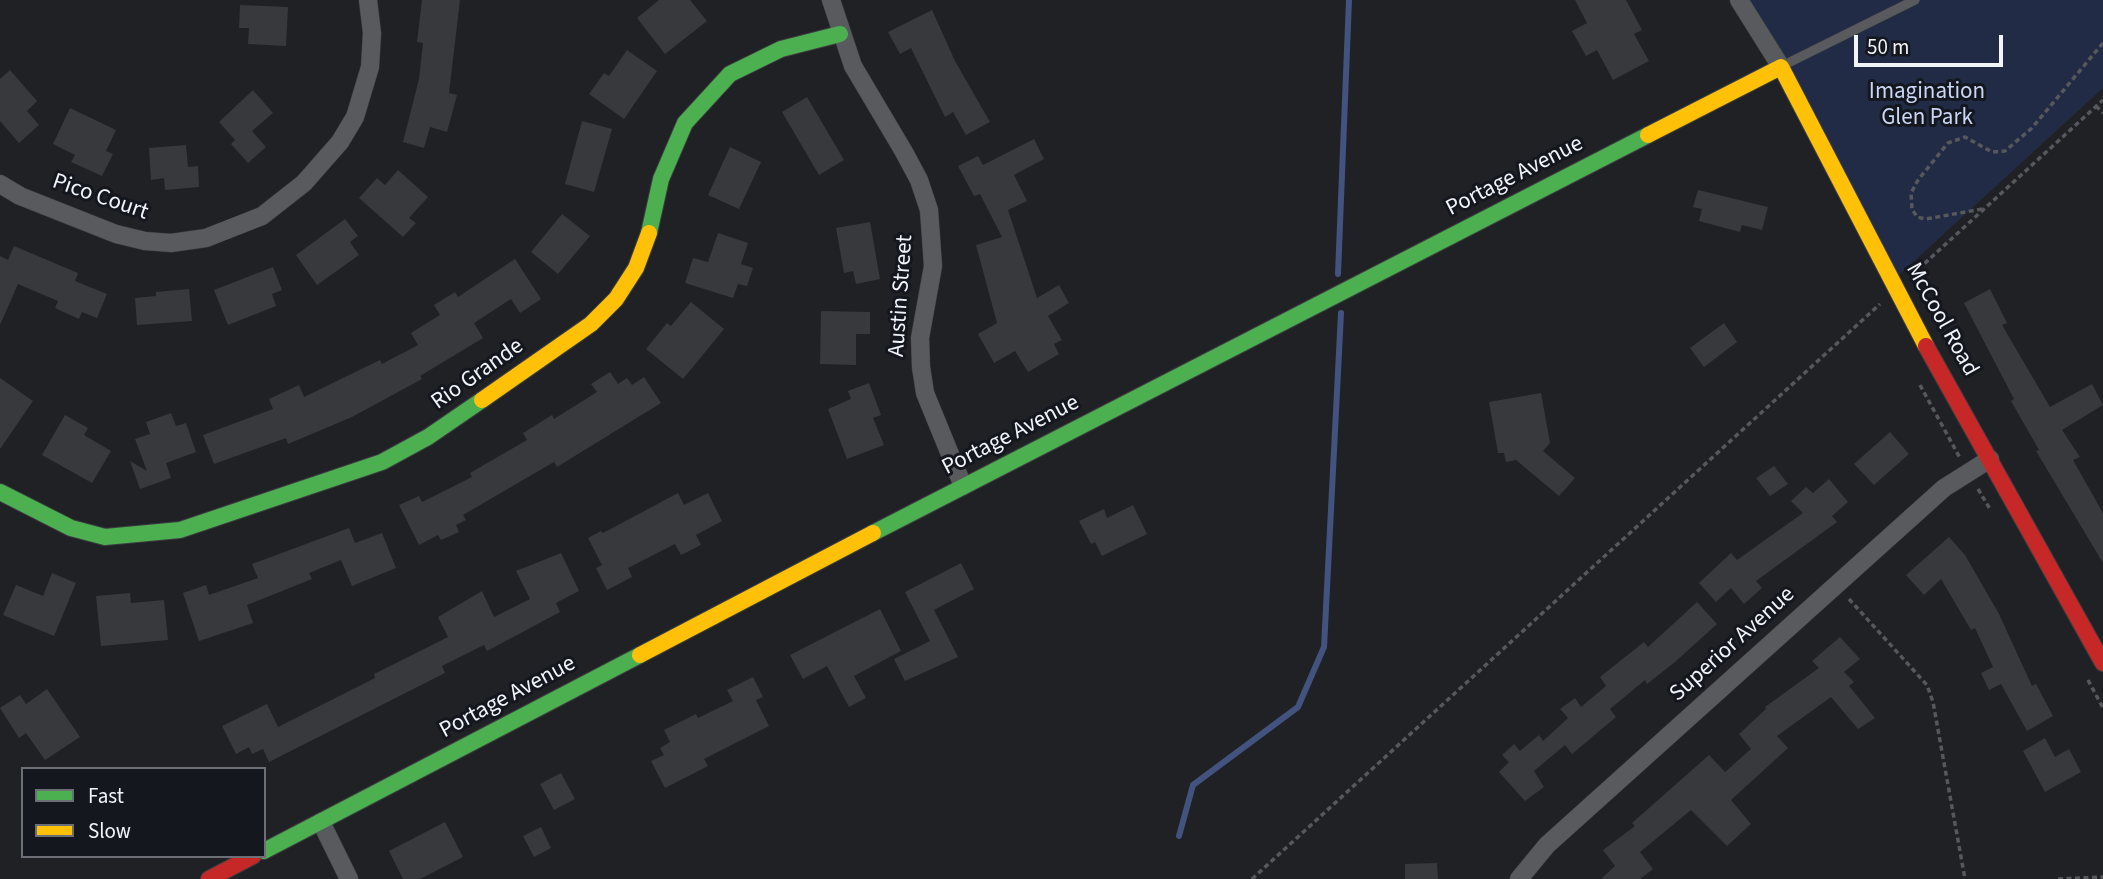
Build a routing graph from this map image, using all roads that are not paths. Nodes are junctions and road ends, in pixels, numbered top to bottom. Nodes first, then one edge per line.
1 (368, 0) edge
2 (831, 0) edge
3 (1739, 0) edge
4 (1915, 0) edge
5 (840, 34) junction
6 (1781, 67) junction
7 (0, 184) edge
8 (1990, 459) junction
9 (963, 485) junction
10 (0, 492) edge
11 (2103, 663) edge
12 (321, 822) junction
13 (266, 850) edge
14 (249, 858) edge
15 (209, 879) edge
16 (349, 879) edge
17 (1519, 879) edge

1 - 7 street, Pico Court
2 - 5 street, Austin Street
3 - 6 street, McCool Road
4 - 6 lane
5 - 9 street, Austin Street
5 - 10 street, Rio Grande
6 - 8 street, McCool Road
6 - 9 street, Portage Avenue
8 - 11 street, McCool Road
8 - 17 street, Superior Avenue
9 - 12 street, Portage Avenue
12 - 13 street, Portage Avenue
12 - 16 street
14 - 15 street

